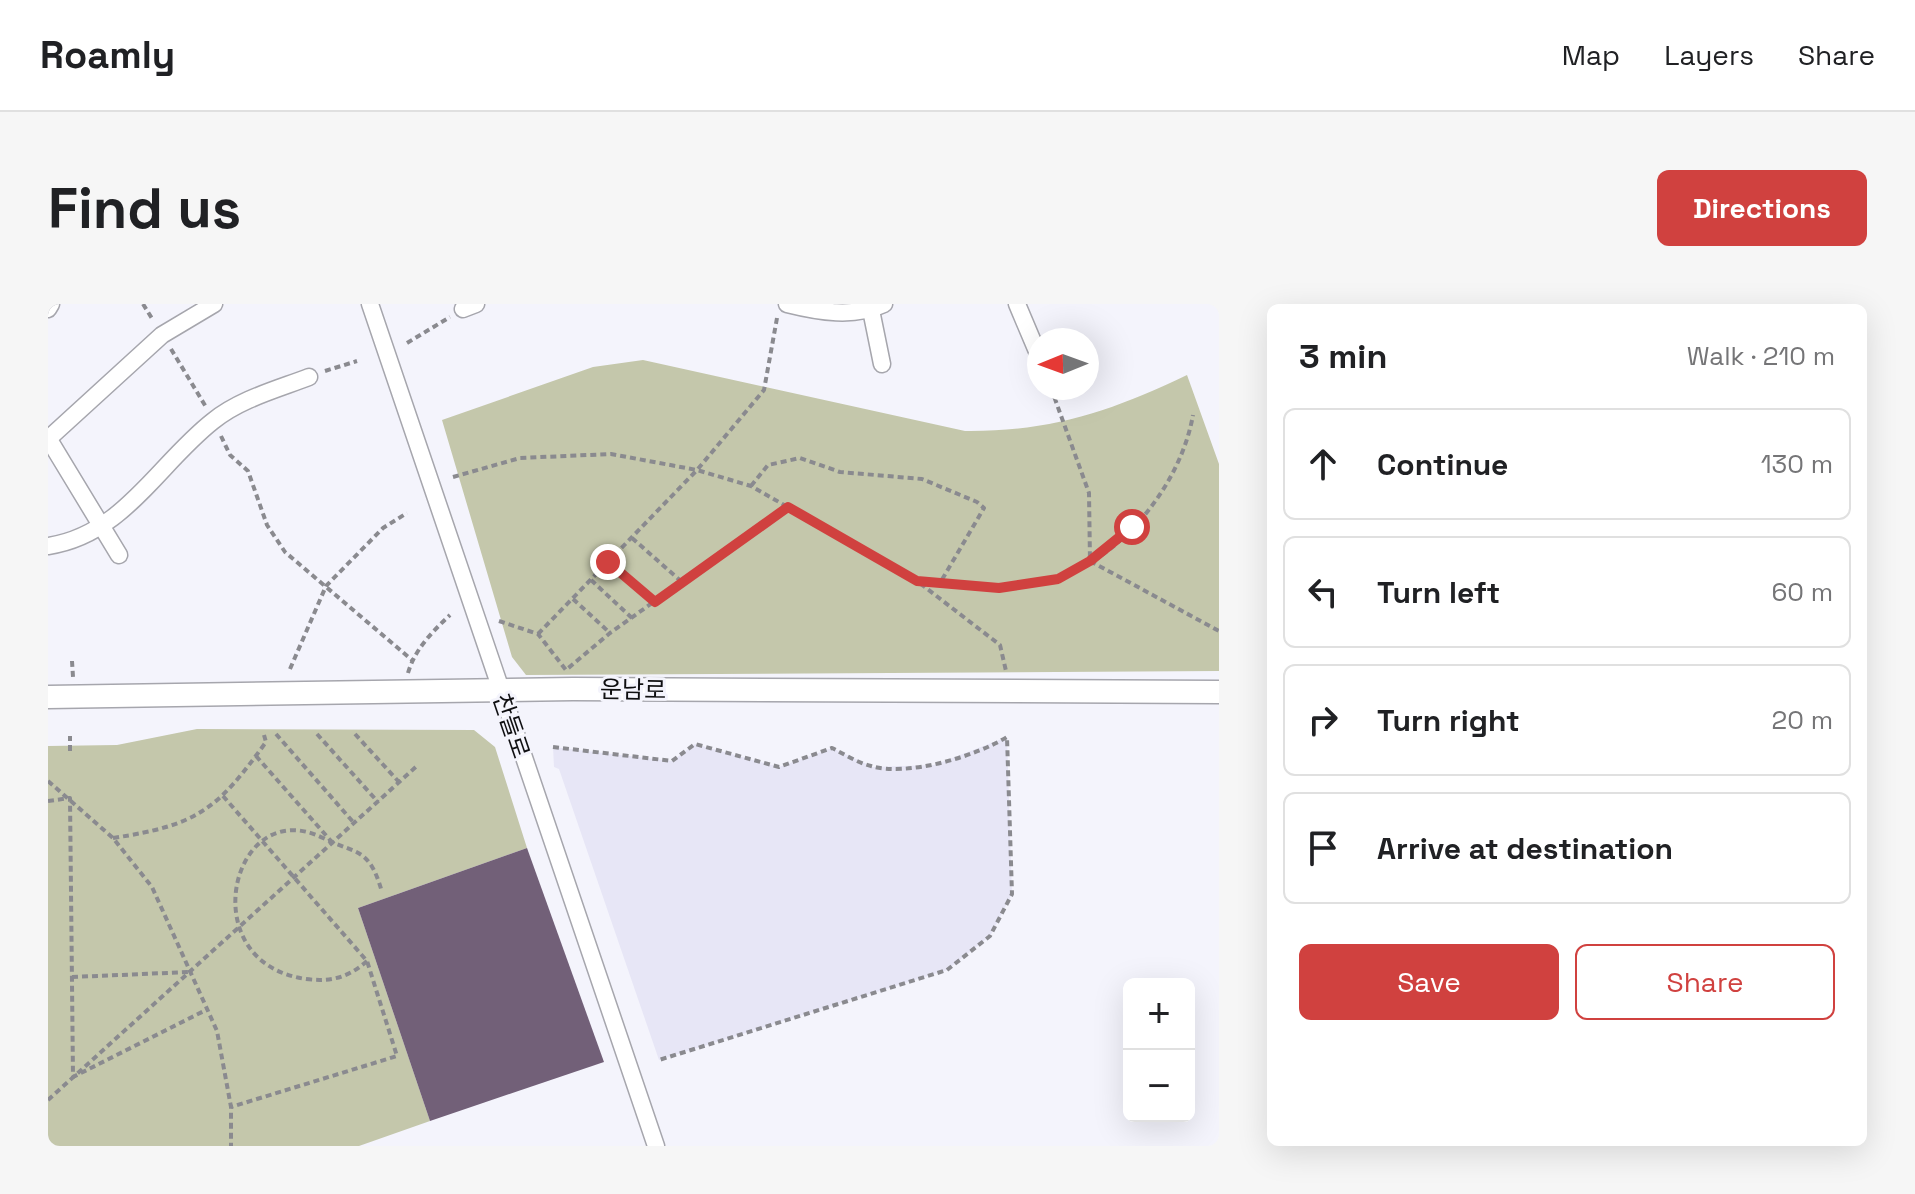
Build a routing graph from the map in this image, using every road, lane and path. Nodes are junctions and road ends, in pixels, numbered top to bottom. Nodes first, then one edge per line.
1 (51, 304) edge
2 (143, 304) edge
3 (214, 304) edge
4 (370, 304) edge
5 (1017, 304) edge
6 (470, 307) edge
7 (878, 307) edge
8 (48, 309) edge
9 (782, 310) edge
10 (157, 326) dead end
11 (1027, 328) edge
12 (407, 343) dead end
13 (168, 345) dead end
14 (357, 361) dead end
15 (882, 364) dead end
16 (309, 377) joint
17 (1055, 400) edge
18 (1193, 415) dead end
19 (214, 420) junction
20 (48, 439) edge
21 (697, 470) junction
22 (453, 477) dead end
23 (751, 486) junction
24 (788, 507) junction
25 (407, 513) dead end
26 (100, 529) junction
27 (632, 538) junction
28 (48, 546) edge
29 (119, 555) dead end
30 (1090, 561) junction
31 (608, 562) junction
32 (591, 580) junction
33 (917, 581) junction
34 (682, 582) junction
35 (940, 583) junction
36 (326, 586) junction
37 (573, 599) junction
38 (655, 602) junction
39 (450, 615) dead end
40 (632, 618) junction
41 (499, 621) dead end
42 (1219, 631) edge
43 (610, 633) junction
44 (538, 634) junction
45 (412, 660) junction
46 (72, 661) dead end
47 (290, 669) dead end
48 (1006, 673) dead end
49 (408, 676) dead end
50 (73, 677) dead end
51 (499, 690) junction
52 (1219, 692) edge
53 (48, 697) edge
54 (276, 734) dead end
55 (317, 734) dead end
56 (355, 734) dead end
57 (264, 735) dead end
58 (70, 736) dead end
59 (553, 747) dead end
60 (70, 751) dead end
61 (256, 756) junction
62 (418, 765) dead end
63 (48, 781) edge
64 (399, 782) junction
65 (223, 796) junction
66 (70, 798) junction
67 (48, 801) edge
68 (378, 802) junction
69 (354, 823) junction
70 (113, 838) junction
71 (264, 841) junction
72 (333, 843) junction
73 (296, 877) junction
74 (382, 892) dead end
75 (367, 961) junction
76 (192, 972) junction
77 (72, 977) junction
78 (208, 1009) junction
79 (659, 1060) dead end
80 (73, 1077) junction
81 (48, 1100) edge
82 (231, 1107) junction
83 (231, 1146) edge
84 (656, 1146) edge

1 - 8 street
2 - 10 path
3 - 20 street
4 - 51 street, 찬들로
5 - 11 street
6 - 12 path
7 - 9 street
7 - 15 street
9 - 21 path
13 - 19 path
14 - 16 path
16 - 19 street
17 - 30 path
18 - 30 path
19 - 26 street
19 - 36 path
20 - 26 street
21 - 22 path
21 - 23 path
21 - 27 path
23 - 24 path
23 - 35 path
24 - 33 path
24 - 34 path
25 - 36 path
26 - 28 street
26 - 29 street
27 - 31 path
27 - 34 path
30 - 35 path
30 - 42 path
31 - 32 path
31 - 38 path
32 - 37 path
32 - 40 path
33 - 35 path
33 - 48 path
34 - 38 path
36 - 45 path
36 - 47 path
37 - 43 path
37 - 44 path
38 - 40 path
39 - 45 path
40 - 43 path
41 - 44 path
43 - 44 path
45 - 49 path
46 - 50 path
51 - 52 street, 운남로
51 - 53 street, 운남로
51 - 84 street, 찬들로
54 - 69 path
55 - 68 path
56 - 64 path
57 - 61 path
58 - 60 path
59 - 79 path
61 - 65 path
61 - 72 path
62 - 64 path
63 - 66 path
64 - 68 path
65 - 70 path
65 - 71 path
66 - 67 path
66 - 70 path
66 - 77 path
68 - 69 path
69 - 72 path
70 - 76 path
71 - 72 path
71 - 73 path
71 - 75 path
72 - 73 path
72 - 74 path
73 - 75 path
73 - 76 path
75 - 82 path
76 - 77 path
76 - 78 path
76 - 80 path
77 - 80 path
78 - 80 path
78 - 82 path
80 - 81 path
82 - 83 path

